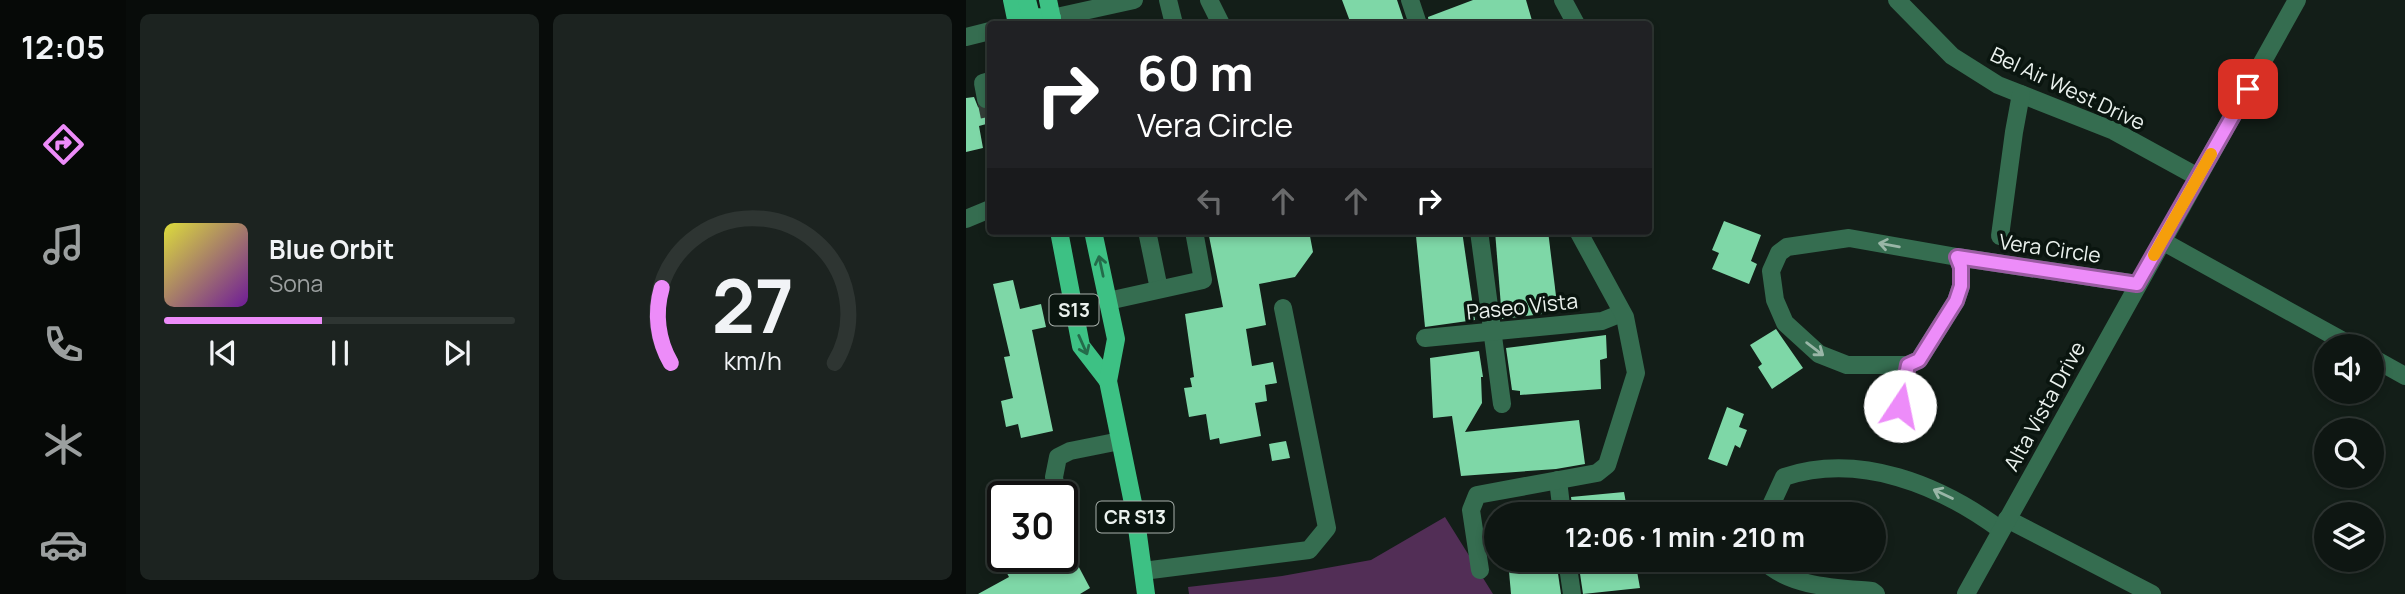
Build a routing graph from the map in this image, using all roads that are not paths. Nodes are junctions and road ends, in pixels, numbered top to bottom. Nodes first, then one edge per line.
1 (1012, 0) edge
2 (1027, 0) edge
3 (1048, 0) edge
4 (1134, 0) edge
5 (1168, 0) edge
6 (1209, 0) edge
7 (1563, 0) edge
8 (1897, 0) edge
9 (2297, 0) edge
10 (1416, 2) edge
11 (1016, 21) edge
12 (1052, 21) edge
13 (1173, 21) edge
14 (1220, 21) edge
15 (1418, 21) edge
16 (1574, 21) edge
17 (987, 32) edge
18 (966, 36) edge
19 (2021, 94) junction
20 (2198, 177) junction
21 (987, 210) edge
22 (966, 219) edge
23 (1060, 235) edge
24 (1094, 235) edge
25 (1148, 235) edge
26 (1195, 235) edge
27 (1480, 235) edge
28 (1580, 235) edge
29 (2000, 236) dead end
30 (2162, 241) junction
31 (1957, 257) junction
32 (2137, 284) junction
33 (1159, 289) junction
34 (1108, 301) junction
35 (1283, 309) dead end
36 (1622, 313) junction
37 (1492, 332) junction
38 (2330, 334) edge
39 (1425, 338) dead end
40 (2384, 364) edge
41 (1908, 365) junction
42 (2405, 376) edge
43 (1108, 382) junction
44 (1502, 404) dead end
45 (1900, 406) dead end
46 (1121, 440) junction
47 (1558, 480) junction
48 (1055, 481) edge
49 (1561, 502) edge
50 (1773, 502) edge
51 (2004, 525) junction
52 (1480, 570) dead end
53 (1143, 571) junction
54 (1569, 572) edge
55 (1778, 572) edge
56 (1146, 594) edge
57 (1572, 594) edge
58 (1876, 594) edge
59 (1966, 594) edge
60 (2151, 594) edge

1 - 11 main road
2 - 12 main road
3 - 12 main road
4 - 12 street
5 - 13 street
6 - 14 street
7 - 16 street
8 - 19 street, Bel Air West Drive
9 - 20 street, Alta Vista Drive
10 - 15 street
17 - 18 street
19 - 20 street, Bel Air West Drive
19 - 29 street
20 - 30 street, Alta Vista Drive
21 - 22 street
23 -> 43 main road, S13
34 -> 24 main road, CR S13
25 - 33 street
26 - 33 street
27 - 37 street
28 - 36 street
30 - 32 street, Alta Vista Drive
30 - 38 street
31 - 32 street, Vera Circle
31 - 41 street
31 -> 41 street, Vera Circle
32 - 51 street, Alta Vista Drive
33 - 34 street
34 - 43 main road, CR S13
35 - 53 street
36 - 37 street, Paseo Vista
36 - 47 street
37 - 39 street, Paseo Vista
37 - 44 street
40 - 42 street
41 - 45 street
43 - 46 main road, CR S13
46 - 48 street
46 - 53 main road, CR S13
47 - 49 street
47 - 52 street
51 -> 50 street
51 - 59 street, Alta Vista Drive
51 - 60 street
53 - 56 main road, CR S13
54 - 57 street
55 - 58 street

